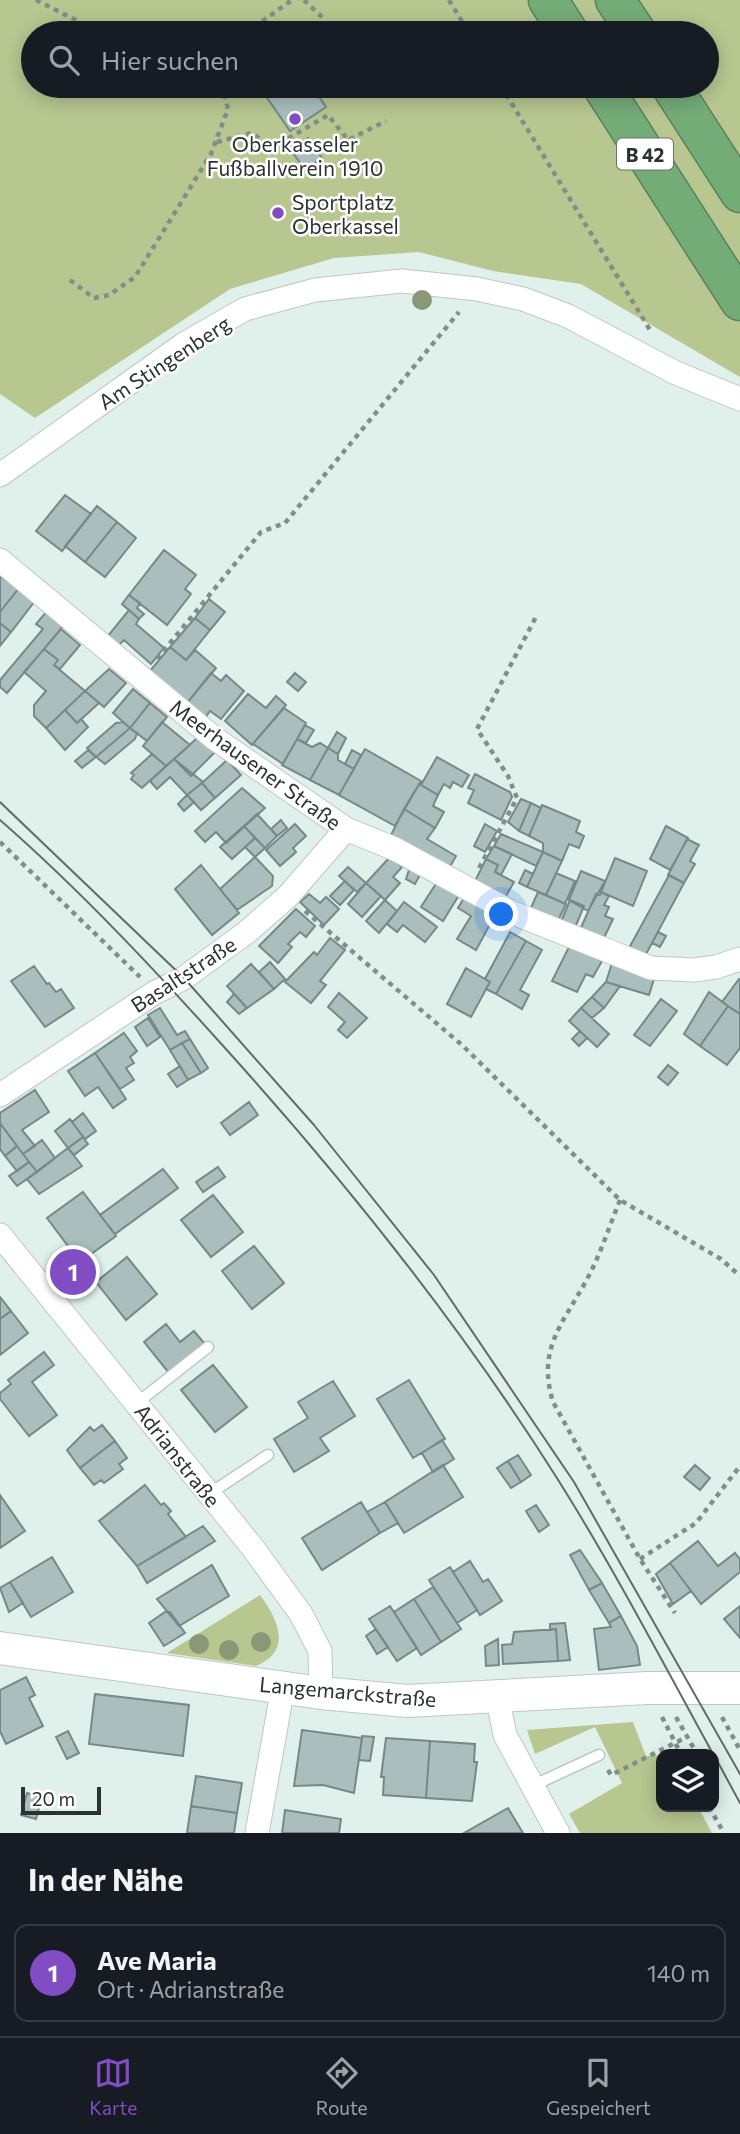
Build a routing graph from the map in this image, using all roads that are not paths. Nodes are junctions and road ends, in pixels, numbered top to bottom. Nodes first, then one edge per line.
1 (548, 0) edge
2 (615, 0) edge
3 (561, 21) edge
4 (629, 21) edge
5 (610, 98) edge
6 (679, 98) edge
7 (740, 193) edge
8 (740, 301) edge
9 (740, 399) edge
10 (0, 475) edge
11 (0, 560) edge
12 (346, 830) junction
13 (740, 959) edge
14 (0, 1095) edge
15 (0, 1235) edge
16 (208, 1347) dead end
17 (137, 1403) junction
18 (268, 1455) dead end
19 (209, 1494) junction
20 (0, 1648) edge
21 (283, 1687) junction
22 (740, 1688) edge
23 (321, 1693) junction
24 (497, 1696) junction
25 (599, 1755) road end
26 (532, 1786) junction
27 (257, 1833) edge
28 (558, 1833) edge

1 - 3 highway
2 - 4 highway
5 - 8 highway, B 42
6 - 7 highway, B 42
9 - 10 street, Am Stingenberg
11 - 12 street, Meerhausener Straße
12 - 13 street, Meerhausener Straße
12 - 14 street, Basaltstraße
15 - 17 street, Adrianstraße
16 - 17 lane
17 - 19 street, Adrianstraße
18 - 19 lane
19 - 23 street, Adrianstraße
20 - 21 main road, Langemarckstraße
21 - 23 main road, Langemarckstraße
21 - 27 street
22 - 24 main road, Langemarckstraße
23 - 24 main road, Langemarckstraße
24 - 26 street
25 - 26 lane
26 - 28 street

